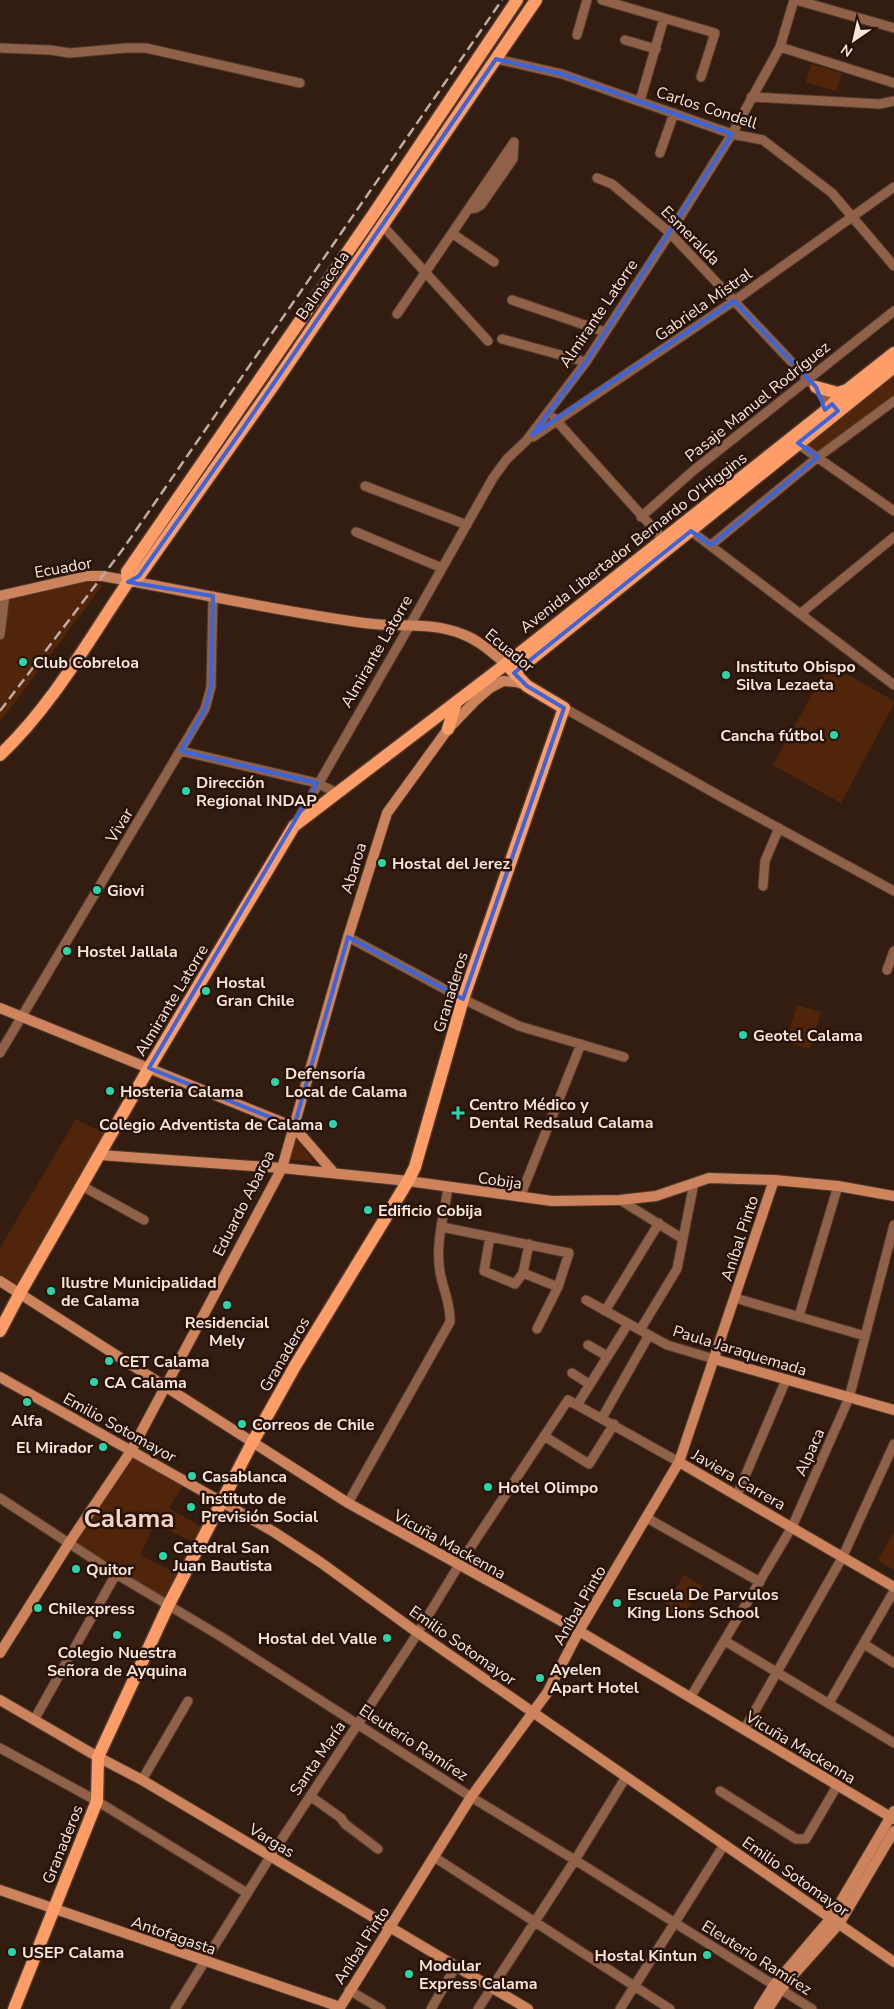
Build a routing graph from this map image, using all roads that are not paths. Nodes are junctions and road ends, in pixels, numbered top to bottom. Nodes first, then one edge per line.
1 (517, 0) edge
2 (536, 0) edge
3 (587, 0) edge
4 (602, 0) edge
5 (795, 0) edge
6 (664, 18) junction
7 (894, 28) edge
8 (577, 35) dead end
9 (625, 40) dead end
10 (780, 47) junction
11 (0, 48) edge
12 (656, 49) junction
13 (496, 59) junction
14 (701, 77) dead end
15 (300, 83) dead end
16 (894, 83) edge
17 (752, 97) junction
18 (640, 101) junction
19 (894, 102) edge
20 (674, 114) junction
21 (732, 134) junction
22 (660, 153) dead end
23 (597, 178) dead end
24 (894, 187) edge
25 (469, 209) junction
26 (852, 217) junction
27 (383, 226) junction
28 (670, 233) junction
29 (453, 234) junction
30 (494, 262) dead end
31 (894, 266) edge
32 (426, 273) junction
33 (512, 300) dead end
34 (734, 301) junction
35 (894, 311) edge
36 (397, 314) dead end
37 (605, 332) junction
38 (502, 339) dead end
39 (488, 341) dead end
40 (894, 353) edge
41 (586, 362) junction
42 (894, 367) edge
43 (812, 383) junction
44 (847, 390) junction
45 (894, 401) edge
46 (835, 408) junction
47 (549, 412) junction
48 (820, 414) junction
49 (557, 421) junction
50 (526, 441) junction
51 (798, 444) junction
52 (818, 457) junction
53 (365, 486) dead end
54 (894, 512) edge
55 (642, 516) junction
56 (467, 525) junction
57 (691, 530) junction
58 (356, 532) dead end
59 (894, 537) edge
60 (662, 538) junction
61 (710, 545) junction
62 (442, 568) junction
63 (128, 582) junction
64 (2, 596) edge
65 (213, 596) junction
66 (800, 614) junction
67 (410, 625) junction
68 (0, 635) edge
69 (510, 668) junction
70 (893, 683) edge
71 (527, 686) junction
72 (456, 702) junction
73 (564, 708) junction
74 (448, 729) junction
75 (181, 751) junction
76 (0, 755) edge
77 (317, 783) junction
78 (337, 793) junction
79 (294, 826) junction
80 (779, 828) junction
81 (763, 886) dead end
82 (894, 891) edge
83 (348, 937) junction
84 (894, 951) edge
85 (886, 970) dead end
86 (463, 999) junction
87 (0, 1008) edge
88 (22, 1017) junction
89 (581, 1044) junction
90 (0, 1053) edge
91 (624, 1056) dead end
92 (149, 1068) junction
93 (294, 1127) junction
94 (100, 1155) junction
95 (282, 1168) junction
96 (334, 1173) junction
97 (774, 1180) junction
98 (408, 1181) junction
99 (694, 1183) junction
100 (82, 1186) junction
101 (838, 1186) junction
102 (448, 1188) junction
103 (894, 1196) edge
104 (520, 1198) junction
105 (620, 1200) junction
106 (144, 1220) dead end
107 (659, 1223) junction
108 (894, 1225) edge
109 (442, 1227) junction
110 (490, 1237) junction
111 (683, 1239) junction
112 (529, 1244) junction
113 (890, 1260) edge
114 (523, 1273) junction
115 (0, 1281) edge
116 (558, 1287) junction
117 (20, 1293) junction
118 (736, 1298) junction
119 (586, 1300) dead end
120 (605, 1311) junction
121 (799, 1316) junction
122 (628, 1324) junction
123 (537, 1329) dead end
124 (640, 1330) junction
125 (0, 1331) edge
126 (649, 1335) junction
127 (865, 1336) junction
128 (588, 1345) dead end
129 (607, 1356) junction
130 (714, 1359) junction
131 (572, 1373) dead end
132 (0, 1377) edge
133 (786, 1380) junction
134 (589, 1384) junction
135 (165, 1387) junction
136 (849, 1398) junction
137 (568, 1400) joint
138 (577, 1405) junction
139 (894, 1410) edge
140 (602, 1418) junction
141 (614, 1424) junction
142 (544, 1436) junction
143 (252, 1443) junction
144 (894, 1444) edge
145 (131, 1451) junction
146 (679, 1462) junction
147 (736, 1495) junction
148 (0, 1498) edge
149 (222, 1502) junction
150 (348, 1503) junction
151 (647, 1518) junction
152 (792, 1528) junction
153 (69, 1543) junction
154 (842, 1558) junction
155 (458, 1565) junction
156 (116, 1574) junction
157 (760, 1582) junction
158 (894, 1587) edge
159 (894, 1591) edge
160 (168, 1606) junction
161 (579, 1632) junction
162 (418, 1633) junction
163 (726, 1641) junction
164 (864, 1644) junction
165 (0, 1653) edge
166 (894, 1663) edge
167 (776, 1673) junction
168 (690, 1698) junction
169 (0, 1700) edge
170 (188, 1701) dead end
171 (829, 1704) junction
172 (534, 1713) junction
173 (34, 1720) junction
174 (358, 1724) junction
175 (744, 1730) junction
176 (894, 1743) edge
177 (0, 1748) edge
178 (98, 1757) junction
179 (626, 1777) junction
180 (142, 1780) junction
181 (837, 1786) junction
182 (720, 1790) dead end
183 (310, 1796) junction
184 (470, 1797) junction
185 (97, 1801) junction
186 (893, 1816) edge
187 (894, 1831) edge
188 (724, 1845) junction
189 (378, 1849) dead end
190 (270, 1857) junction
191 (434, 1857) junction
192 (575, 1860) junction
193 (0, 1890) edge
194 (247, 1893) junction
195 (54, 1909) junction
196 (835, 1921) junction
197 (535, 1922) junction
198 (674, 1923) junction
199 (390, 1928) junction
200 (204, 1962) junction
201 (894, 1962) edge
202 (456, 1966) junction
203 (491, 1987) junction
204 (634, 1987) junction
205 (777, 1987) junction
206 (350, 1990) junction
207 (339, 2008) edge
208 (525, 2008) edge
209 (14, 2009) edge
210 (175, 2009) edge
211 (381, 2009) edge
212 (431, 2009) edge
213 (478, 2009) edge
214 (620, 2009) edge
215 (670, 2009) edge
216 (759, 2009) edge
217 (768, 2009) edge
218 (812, 2009) edge

1 - 63 main road, Balmaceda
2 - 13 main road, Balmaceda
3 - 8 street
4 - 6 street
5 - 7 street
5 - 10 street, Almirante Latorre
6 - 12 street
6 - 14 street
9 - 12 street
10 - 16 street
10 - 17 street, Almirante Latorre
11 - 15 street
12 - 18 street
13 - 18 street, Carlos Condell
13 - 27 main road, Balmaceda
17 - 19 street
17 - 21 street, Almirante Latorre
18 - 20 street, Carlos Condell
20 - 21 street, Carlos Condell
20 - 22 street
21 - 26 street, Carlos Condell
21 - 28 street, Almirante Latorre
23 - 28 street, Esmeralda
24 - 26 street, Gabriela Mistral
25 - 25 street
25 - 29 street
26 - 31 street, Carlos Condell
26 - 34 street, Gabriela Mistral
27 - 32 street
27 - 63 main road, Balmaceda
28 - 34 street, Esmeralda
28 - 37 street, Almirante Latorre
29 - 30 street
29 - 32 street
32 - 36 street
32 - 39 street
33 - 37 street
34 - 43 street, Esmeralda
34 - 49 street, Gabriela Mistral
35 - 43 street, Pasaje Manuel Rodríguez
37 - 41 street, Almirante Latorre
38 - 41 street
40 - 44 main road, Avenida Libertador Bernardo O'Higgins
41 - 47 street, Almirante Latorre
42 - 46 main road, Avenida Libertador Bernardo O'Higgins
43 - 44 main road
43 - 46 street, Esmeralda
43 - 48 main road
43 - 55 street, Pasaje Manuel Rodríguez
44 - 46 main road, Avenida Libertador Bernardo O'Higgins
45 - 52 street
46 - 48 main road, Avenida Libertador Bernardo O'Higgins
46 - 51 main road, Avenida Libertador Bernardo O'Higgins
47 - 49 street
47 - 50 street, Almirante Latorre
48 - 60 main road, Avenida Libertador Bernardo O'Higgins
49 - 50 street, Gabriela Mistral
49 - 55 street
50 - 56 street, Almirante Latorre
51 - 52 street
51 - 57 main road, Avenida Libertador Bernardo O'Higgins
52 - 54 street
52 - 61 street
53 - 56 street
55 - 60 street
56 - 62 street, Almirante Latorre
57 - 61 street
57 - 69 main road, Avenida Libertador Bernardo O'Higgins
58 - 62 street
59 - 66 street
60 - 69 main road, Avenida Libertador Bernardo O'Higgins
61 - 66 street
62 - 67 street, Almirante Latorre
63 - 64 street, Ecuador
63 - 65 street, Ecuador
63 - 76 main road, Balmaceda
64 - 68 street
65 - 67 street, Ecuador
65 - 75 street, Vivar
66 - 70 street
67 - 69 street, Ecuador
67 - 77 street, Almirante Latorre
69 - 71 main road, Ecuador
69 - 72 main road, Avenida Libertador Bernardo O'Higgins
71 - 73 main road, Ecuador
71 - 74 street, Abaroa
72 - 74 main road
72 - 78 main road, Avenida Libertador Bernardo O'Higgins
73 - 80 street, Ecuador
73 - 86 main road, Granaderos
74 - 83 street, Abaroa
75 - 77 street
75 - 88 street, Vivar
77 - 78 street
77 - 79 street, Almirante Latorre
78 - 79 main road, Avenida Libertador Bernardo O'Higgins
79 - 92 main road, Almirante Latorre
80 - 81 street
80 - 82 street, Ecuador
83 - 86 street
83 - 93 street, Abaroa
84 - 85 street
86 - 89 street
86 - 98 main road, Granaderos
87 - 88 street
88 - 90 street, Vivar
88 - 92 street
89 - 91 street
89 - 104 street
92 - 93 street
92 - 94 main road, Almirante Latorre
93 - 95 street, Eduardo Abaroa
93 - 96 street
94 - 95 street, Cobija
94 - 100 main road, Almirante Latorre
95 - 96 street, Cobija
95 - 135 street, Eduardo Abaroa
96 - 98 street, Cobija
97 - 99 street, Cobija
97 - 101 street, Cobija
97 - 118 street, Aníbal Pinto
98 - 102 street, Cobija
98 - 143 main road, Granaderos
99 - 105 street, Cobija
99 - 111 street
100 - 106 street
100 - 117 main road, Almirante Latorre
101 - 103 street, Cobija
101 - 121 street
102 - 104 street, Cobija
102 - 109 street
104 - 105 street, Cobija
105 - 107 street
107 - 111 street
107 - 120 street
108 - 113 street, Alpaca
109 - 110 street
109 - 150 street
110 - 112 street
110 - 114 street
111 - 124 street
112 - 114 street
112 - 116 street
113 - 127 street, Alpaca
114 - 116 street
115 - 117 street, Vicuña Mackenna
116 - 123 street
117 - 125 main road, Almirante Latorre
117 - 135 street, Vicuña Mackenna
118 - 121 street
118 - 130 street, Aníbal Pinto
119 - 120 street, Paula Jaraquemada
120 - 122 street, Paula Jaraquemada
121 - 127 street
122 - 124 street, Paula Jaraquemada
122 - 129 street
124 - 126 street, Paula Jaraquemada
126 - 130 street, Paula Jaraquemada
126 - 140 street
127 - 136 street, Alpaca
128 - 129 street
129 - 134 street
130 - 133 street, Paula Jaraquemada
130 - 146 street, Aníbal Pinto
131 - 134 street
132 - 145 street, Emilio Sotomayor
133 - 136 street, Paula Jaraquemada
133 - 147 street
134 - 138 street
135 - 143 street, Vicuña Mackenna
135 - 145 street, Eduardo Abaroa
136 - 139 street, Paula Jaraquemada
136 - 152 street, Alpaca
137 - 138 street, Javiera Carrera
137 - 142 street, Santa María
138 - 140 street, Javiera Carrera
140 - 141 street, Javiera Carrera
141 - 142 street
141 - 146 street, Javiera Carrera
142 - 155 street, Santa María
143 - 149 main road, Granaderos
143 - 150 street, Vicuña Mackenna
144 - 154 street
145 - 149 street, Emilio Sotomayor
145 - 153 street, Eduardo Abaroa
146 - 147 street, Javiera Carrera
146 - 151 street, Aníbal Pinto
147 - 152 street, Javiera Carrera
148 - 153 street, Eleuterio Ramírez
149 - 160 main road, Granaderos
149 - 162 street, Emilio Sotomayor
150 - 155 street, Vicuña Mackenna
151 - 157 street
151 - 161 street, Aníbal Pinto
152 - 154 street, Javiera Carrera
152 - 157 street, Alpaca
153 - 156 street, Eleuterio Ramírez
153 - 165 street, Eduardo Abaroa
154 - 158 street, Javiera Carrera
154 - 167 street
155 - 161 street, Vicuña Mackenna
155 - 162 street, Santa María
156 - 160 street, Eleuterio Ramírez
156 - 173 street
157 - 163 street, Alpaca
159 - 164 street
160 - 174 street, Eleuterio Ramírez
160 - 178 main road, Granaderos
161 - 168 street, Vicuña Mackenna
161 - 172 street, Aníbal Pinto
162 - 172 street, Emilio Sotomayor
162 - 174 street, Santa María
163 - 167 street
163 - 168 street, Alpaca
164 - 166 street
164 - 171 street
167 - 171 street
167 - 175 street
168 - 175 street, Vicuña Mackenna
169 - 173 street, Vargas
170 - 180 street
171 - 176 street
172 - 179 street, Emilio Sotomayor
172 - 184 street, Aníbal Pinto
173 - 178 street, Vargas
174 - 183 street, Santa María
174 - 184 street, Eleuterio Ramírez
175 - 181 street, Vicuña Mackenna
177 - 185 street
178 - 180 street, Vargas
178 - 185 main road, Granaderos
179 - 188 street, Emilio Sotomayor
179 - 192 street
180 - 190 street, Vargas
181 - 182 street
181 - 186 street, Vicuña Mackenna
183 - 189 street
183 - 190 street, Santa María
184 - 191 street, Aníbal Pinto
184 - 192 street, Eleuterio Ramírez
185 - 194 street
185 - 195 main road, Granaderos
186 - 196 street
187 - 196 street
188 - 196 street, Emilio Sotomayor
188 - 198 street
190 - 194 street, Santa María
190 - 199 street, Vargas
191 - 197 street
191 - 199 street, Aníbal Pinto
192 - 197 street
192 - 198 street, Eleuterio Ramírez
193 - 195 street, Antofagasta
194 - 200 street, Santa María
195 - 200 street, Antofagasta
195 - 209 main road, Granaderos
196 - 201 street, Emilio Sotomayor
196 - 205 street
197 - 203 street
197 - 204 street
198 - 204 street
198 - 205 street, Eleuterio Ramírez
199 - 202 street, Vargas
199 - 206 street, Aníbal Pinto
200 - 207 street, Antofagasta
200 - 210 street, Santa María
202 - 203 street, Vargas
202 - 212 street
203 - 208 street, Vargas
203 - 213 street
204 - 214 street
204 - 215 street
205 - 216 street
205 - 217 street
205 - 218 street, Eleuterio Ramírez
206 - 207 street, Aníbal Pinto
206 - 211 street

